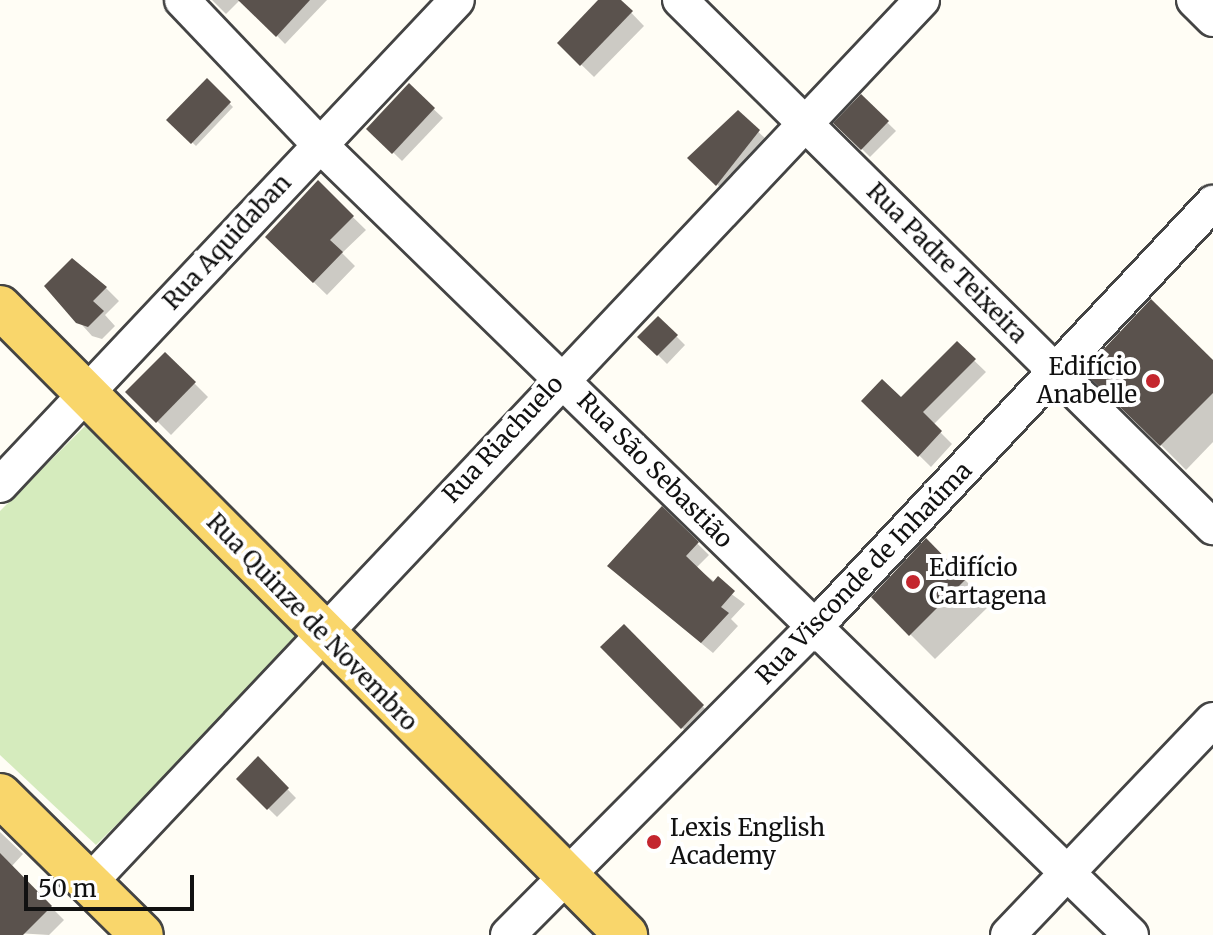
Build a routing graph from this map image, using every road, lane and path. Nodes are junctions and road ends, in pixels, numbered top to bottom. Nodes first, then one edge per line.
1 (182, 0) edge
2 (457, 0) edge
3 (680, 0) edge
4 (922, 0) edge
5 (1194, 0) edge
6 (1213, 19) edge
7 (808, 124) junction
8 (318, 143) junction
9 (1213, 203) edge
10 (0, 307) edge
11 (1057, 371) junction
12 (560, 377) junction
13 (89, 393) junction
14 (0, 485) edge
15 (1213, 527) edge
16 (813, 628) junction
17 (321, 635) junction
18 (1213, 720) edge
19 (0, 795) edge
20 (1070, 872) junction
21 (563, 875) junction
22 (89, 883) junction
23 (142, 935) edge
24 (508, 935) edge
25 (626, 935) edge
26 (1008, 935) edge
27 (1131, 935) edge

1 - 8 street, Rua São Sebastião
2 - 8 street, Rua Aquidaban
3 - 7 street, Rua Padre Teixeira
4 - 7 street, Rua Riachuelo
5 - 6 street
7 - 11 street, Rua Padre Teixeira
7 - 12 street, Rua Riachuelo
8 - 12 street, Rua São Sebastião
8 - 13 street, Rua Aquidaban
9 - 11 street, Rua Visconde de Inhaúma
10 - 13 main road, Rua Quinze de Novembro
11 - 15 street, Rua Padre Teixeira
11 - 16 street, Rua Visconde de Inhaúma
12 - 16 street, Rua São Sebastião
12 - 17 street, Rua Riachuelo
13 - 14 street, Rua Aquidaban
13 - 17 main road, Rua Quinze de Novembro
16 - 20 street, Rua São Sebastião
16 - 21 street, Rua Visconde de Inhaúma
17 - 21 main road, Rua Quinze de Novembro
17 - 22 street, Rua Riachuelo
18 - 20 street
19 - 22 main road
20 - 26 street
20 - 27 street, Rua São Sebastião
21 - 24 street, Rua Visconde de Inhaúma
21 - 25 main road, Rua Quinze de Novembro
22 - 23 main road

